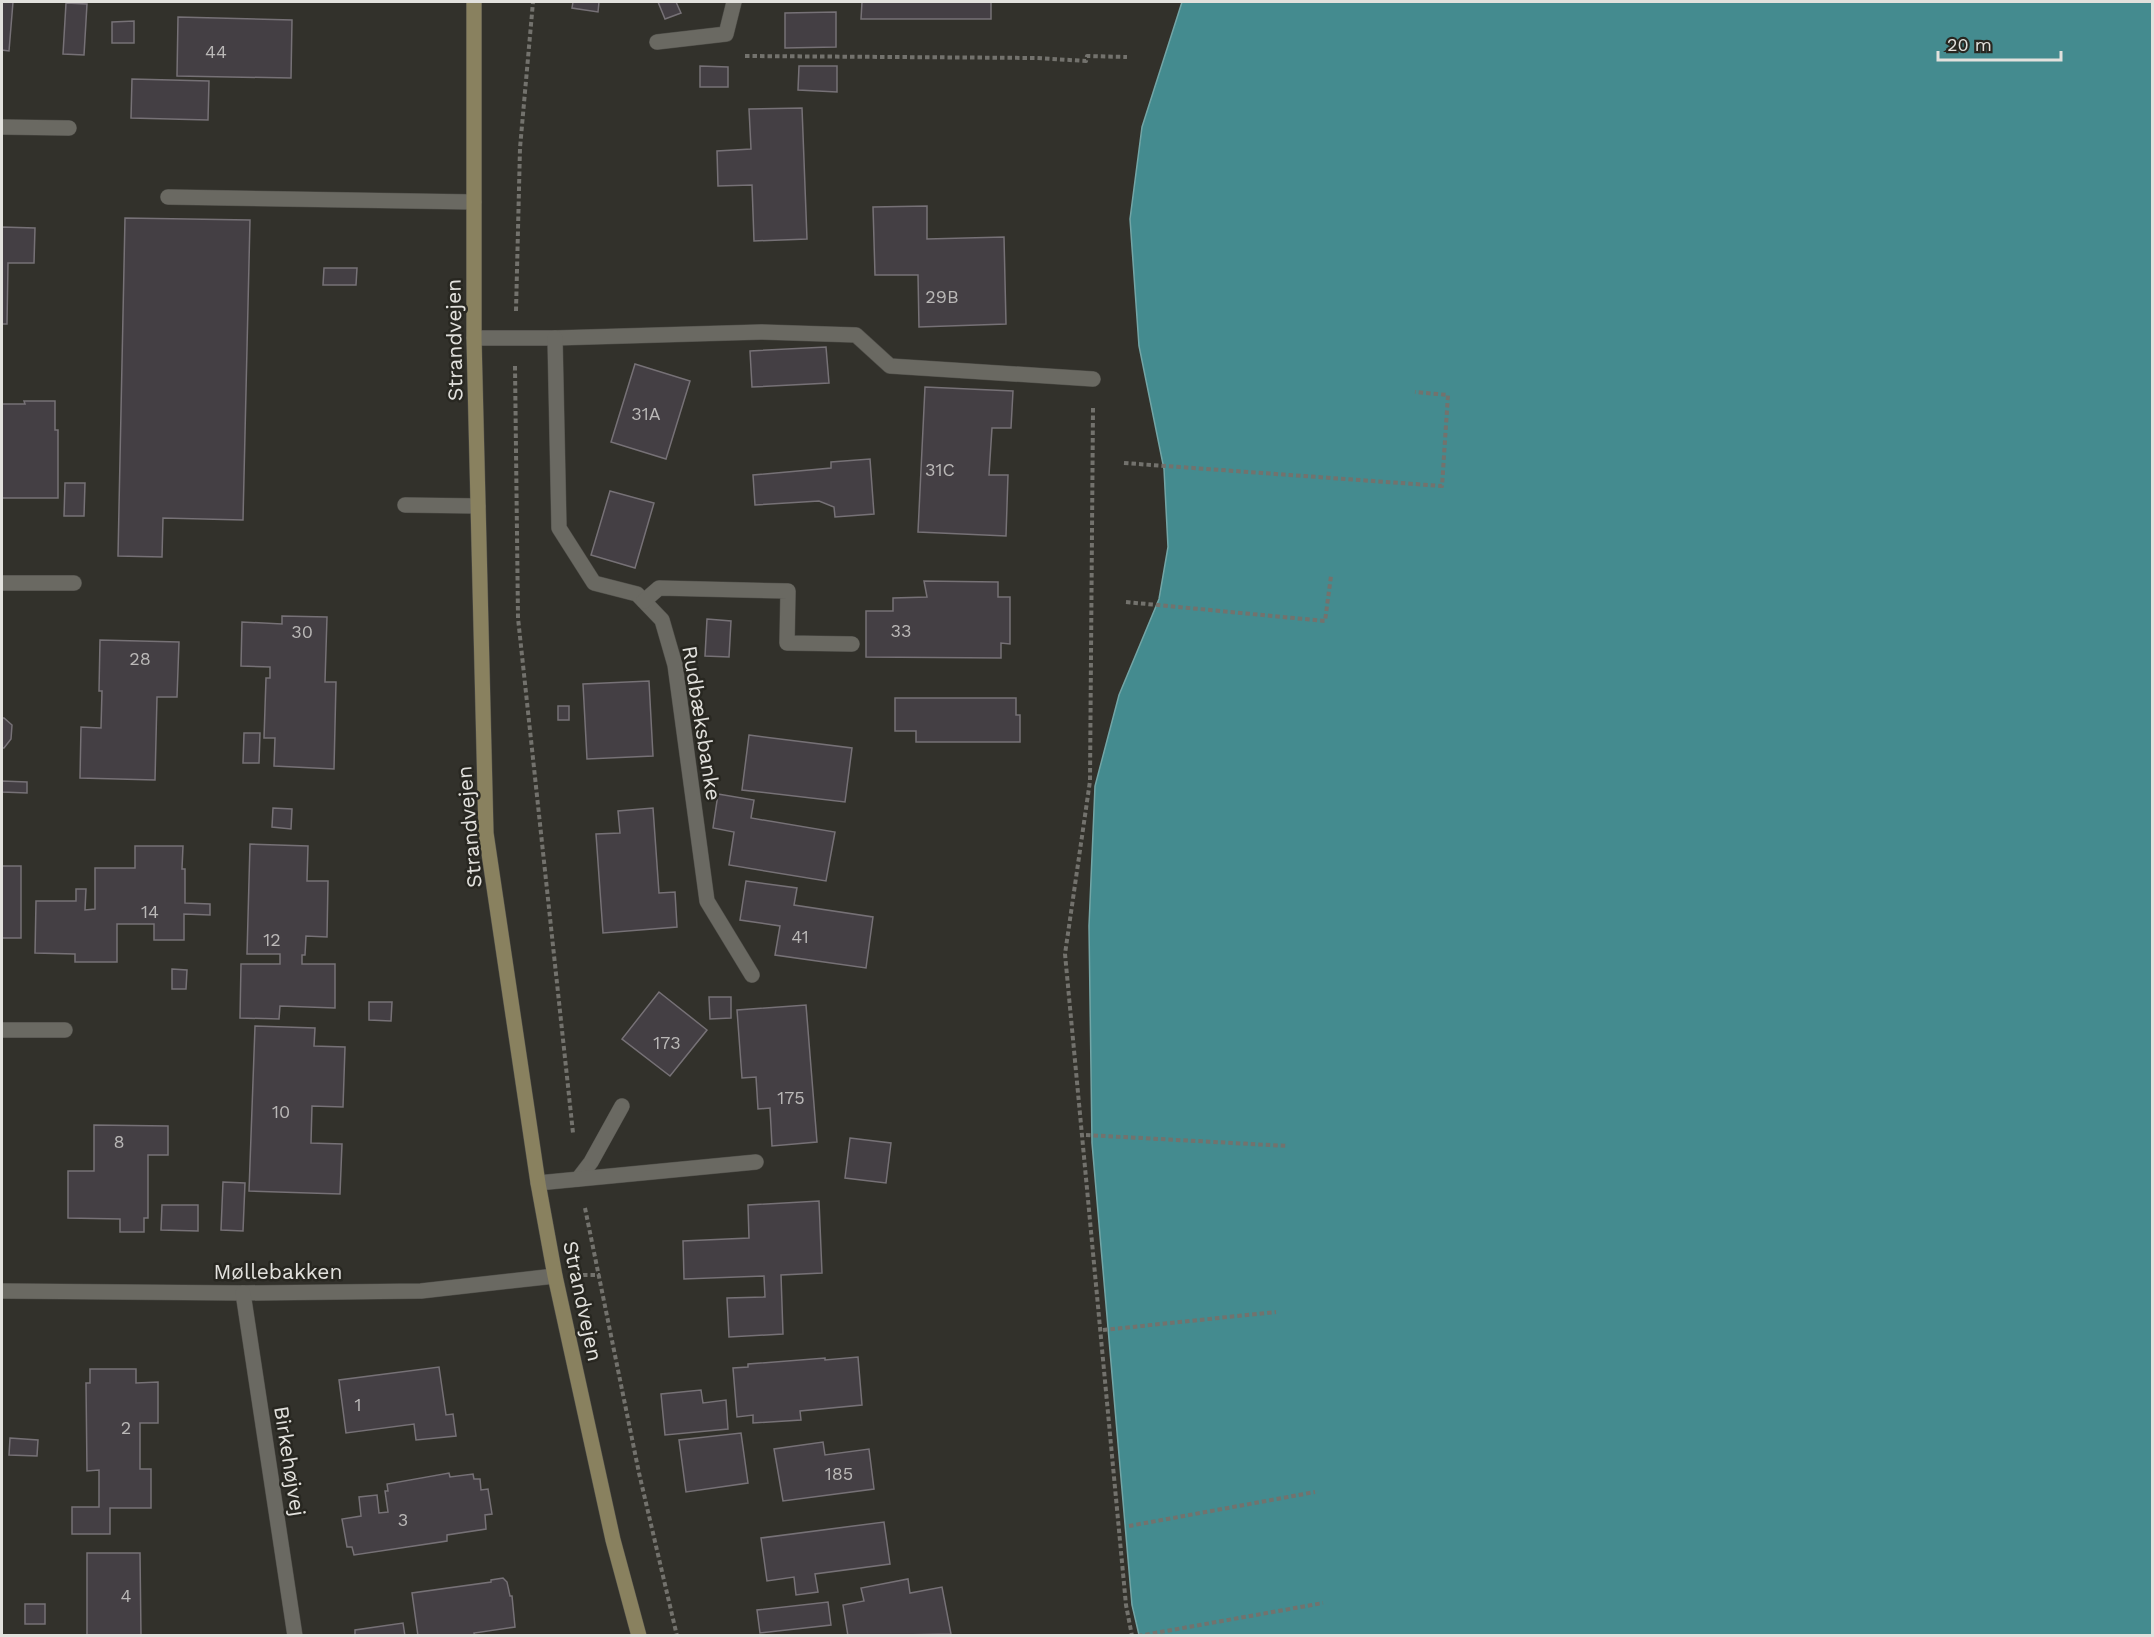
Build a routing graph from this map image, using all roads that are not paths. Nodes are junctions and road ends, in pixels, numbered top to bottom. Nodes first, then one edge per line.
1 (474, 2) edge
2 (734, 2) edge
3 (657, 42) dead end
4 (2, 127) edge
5 (69, 128) dead end
6 (168, 197) dead end
7 (474, 202) junction
8 (474, 338) junction
9 (555, 338) junction
10 (1093, 379) road end
11 (405, 505) dead end
12 (478, 506) junction
13 (2, 583) edge
14 (74, 583) dead end
15 (644, 602) junction
16 (852, 644) dead end
17 (752, 975) dead end
18 (2, 1030) edge
19 (65, 1030) dead end
20 (622, 1106) dead end
21 (756, 1162) dead end
22 (578, 1179) junction
23 (538, 1183) junction
24 (555, 1276) junction
25 (2, 1291) edge
26 (243, 1293) junction
27 (295, 1635) edge
28 (639, 1635) edge

1 - 7 street, Strandvejen
2 - 3 street
4 - 5 street
6 - 7 street
7 - 8 street, Strandvejen
8 - 9 street
8 - 12 street, Strandvejen
9 - 10 street
9 - 15 street, Rudbæksbanke
11 - 12 street
12 - 23 street, Strandvejen
13 - 14 street
15 - 16 street
15 - 17 street, Rudbæksbanke
18 - 19 street
20 - 22 street
21 - 22 street
22 - 23 street
23 - 24 street, Strandvejen
24 - 26 street, Møllebakken
24 - 28 street, Strandvejen
25 - 26 street, Møllebakken
26 - 27 street, Birkehøjvej

